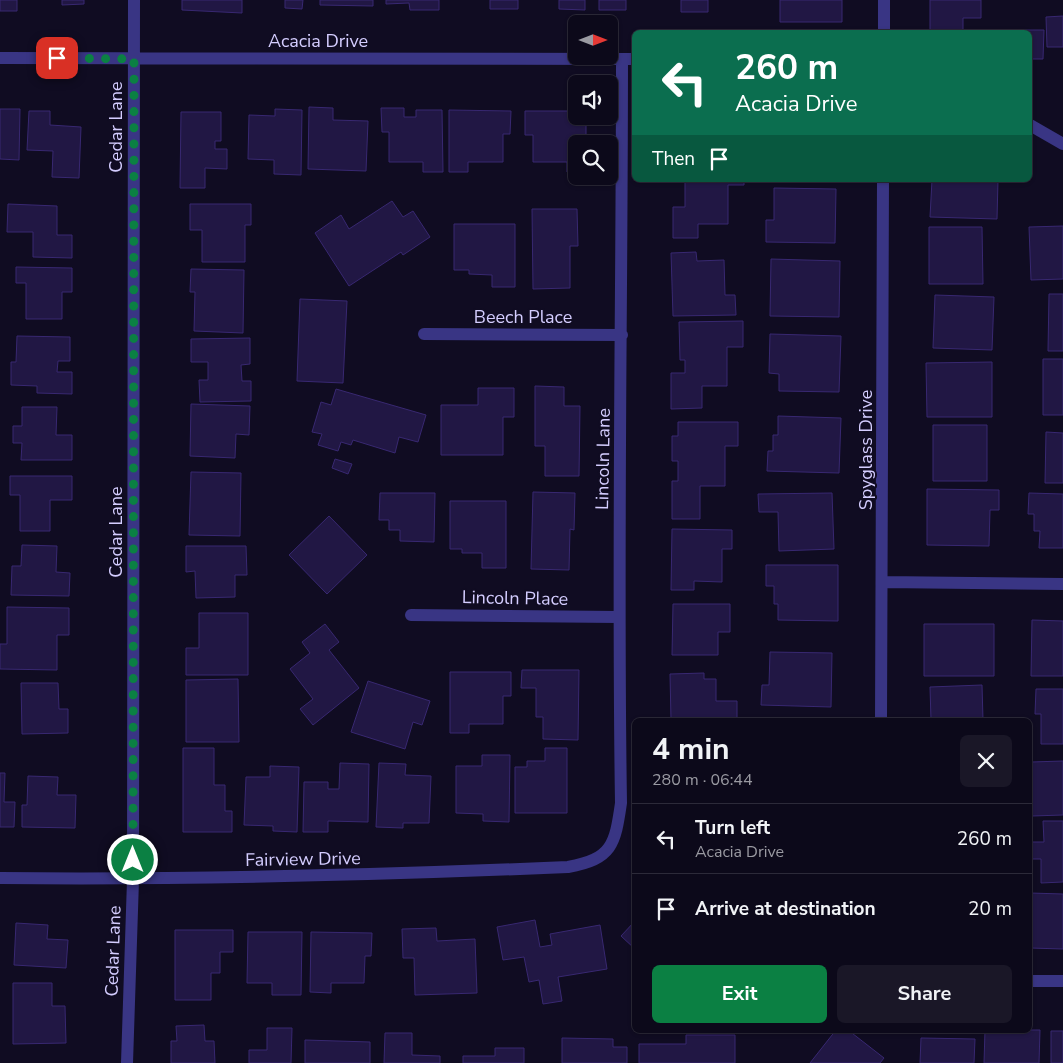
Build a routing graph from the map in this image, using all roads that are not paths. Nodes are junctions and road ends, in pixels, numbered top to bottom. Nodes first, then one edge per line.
1 (134, 0) edge
2 (884, 0) edge
3 (884, 30) edge
4 (0, 58) edge
5 (134, 59) junction
6 (628, 59) edge
7 (1032, 125) edge
8 (1063, 144) edge
9 (883, 182) edge
10 (424, 334) dead end
11 (622, 335) junction
12 (883, 582) junction
13 (1063, 584) edge
14 (411, 615) dead end
15 (618, 617) junction
16 (881, 718) edge
17 (603, 855) joint
18 (0, 878) edge
19 (133, 880) junction
20 (1032, 981) edge
21 (1063, 981) edge
22 (127, 1063) edge

1 - 5 street, Cedar Lane
2 - 3 street
4 - 5 street, Acacia Drive
5 - 6 street, Acacia Drive
5 - 19 street, Cedar Lane
6 - 11 street, Lincoln Lane
7 - 8 street
9 - 12 street, Spyglass Drive
10 - 11 street, Beech Place
11 - 15 street, Lincoln Lane
12 - 13 street
12 - 16 street, Spyglass Drive
14 - 15 street, Lincoln Place
15 - 17 street, Lincoln Lane
17 - 19 street, Fairview Drive
18 - 19 street, Fairview Drive
19 - 22 street, Cedar Lane
20 - 21 street

